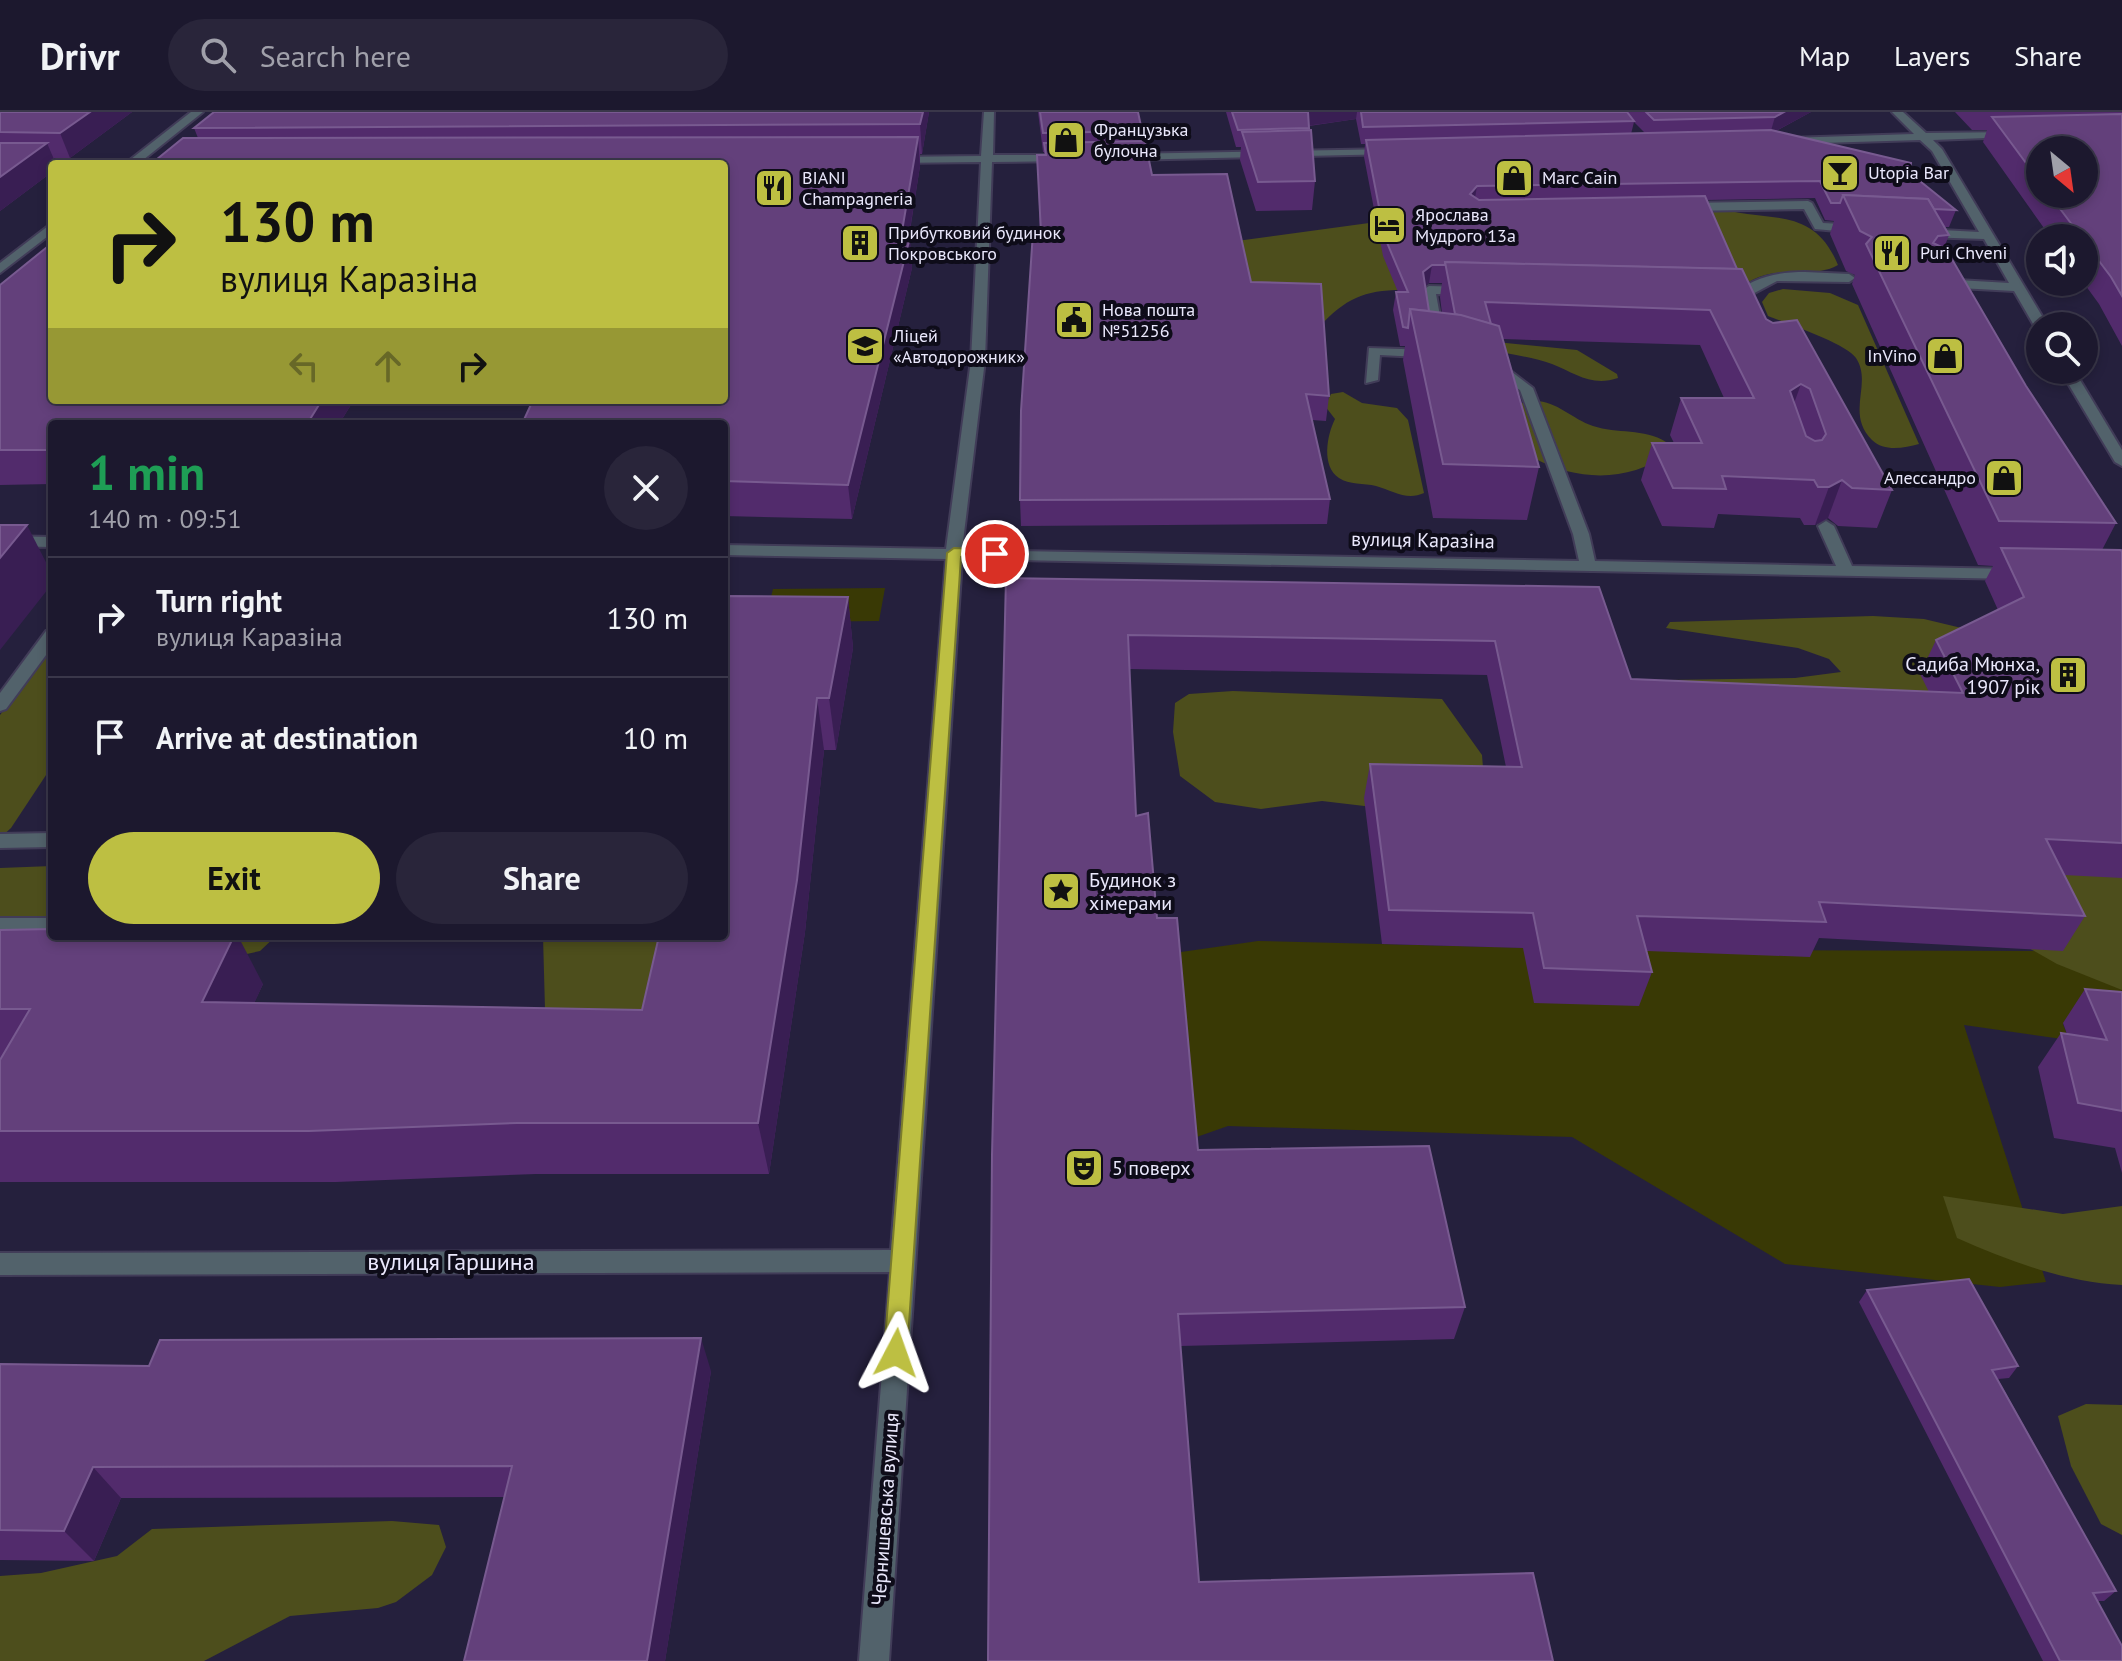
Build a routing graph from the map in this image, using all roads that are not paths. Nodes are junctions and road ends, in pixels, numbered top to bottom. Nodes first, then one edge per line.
1 (198, 112) edge
2 (989, 112) edge
3 (1897, 112) edge
4 (2020, 134) edge
5 (1924, 136) junction
6 (1769, 141) edge
7 (1399, 151) edge
8 (1114, 157) edge
9 (1082, 158) edge
10 (136, 160) edge
11 (986, 160) junction
12 (879, 161) edge
13 (0, 162) edge
14 (48, 163) edge
15 (1666, 207) edge
16 (48, 230) edge
17 (1875, 230) edge
18 (1904, 232) edge
19 (1987, 236) junction
20 (0, 269) edge
21 (1849, 278) dead end
22 (1927, 282) edge
23 (2017, 287) junction
24 (1475, 291) edge
25 (1723, 297) edge
26 (1738, 297) junction
27 (2032, 312) edge
28 (1750, 324) edge
29 (1480, 366) edge
30 (1371, 380) dead end
31 (2075, 384) edge
32 (2122, 462) edge
33 (1826, 526) edge
34 (0, 541) edge
35 (48, 542) edge
36 (728, 550) edge
37 (954, 553) junction
38 (1588, 565) junction
39 (1846, 571) junction
40 (2033, 574) edge
41 (48, 640) edge
42 (0, 705) edge
43 (48, 840) edge
44 (0, 841) edge
45 (0, 925) edge
46 (48, 925) edge
47 (902, 1261) junction
48 (0, 1264) edge
49 (874, 1661) edge

1 - 10 street
2 - 11 street, Чернишевська вулиця
3 - 5 street
4 - 5 street
5 - 6 street
5 - 19 street
7 - 8 street
9 - 11 street
11 - 12 street
11 - 37 street, Чернишевська вулиця
13 - 14 street
15 - 17 street
16 - 20 street
18 - 19 street
19 - 23 street
21 - 26 street
22 - 23 street
23 - 27 street
24 - 30 street
25 - 26 street
26 - 28 street
29 - 38 street
31 - 32 street
33 - 39 street
34 - 35 street
36 - 37 street, вулиця Каразіна
37 - 38 street, вулиця Каразіна
37 - 47 street, Чернишевська вулиця
38 - 39 street, вулиця Каразіна
39 - 40 street, вулиця Каразіна
41 - 42 street
43 - 44 street
45 - 46 street
47 - 48 street, вулиця Гаршина
47 - 49 street, Чернишевська вулиця

